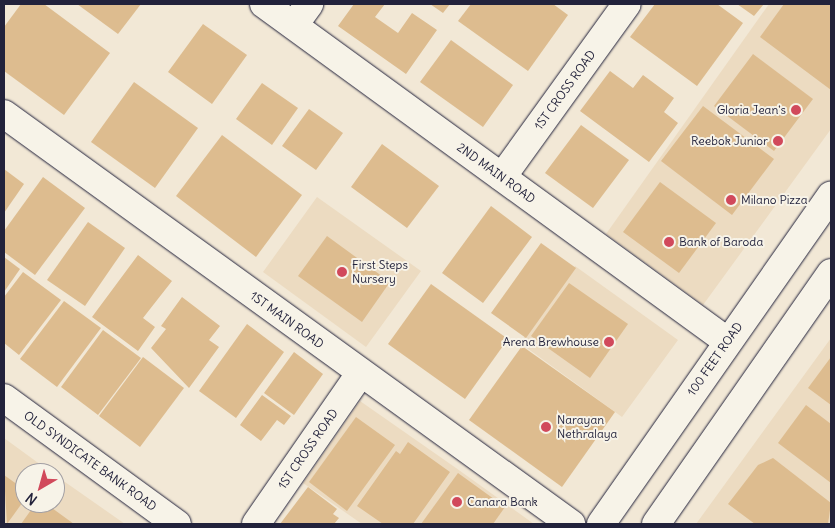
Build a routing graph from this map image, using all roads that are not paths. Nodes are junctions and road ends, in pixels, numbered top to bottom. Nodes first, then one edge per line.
1 (264, 4) edge
2 (627, 4) edge
3 (301, 14) edge
4 (4, 114) edge
5 (502, 177) junction
6 (831, 195) edge
7 (831, 273) edge
8 (727, 342) junction
9 (360, 374) junction
10 (4, 398) edge
11 (177, 524) edge
12 (256, 524) edge
13 (572, 524) edge
14 (601, 524) edge
15 (656, 524) edge

1 - 3 street, 2ND MAIN ROAD
2 - 5 street, 1ST CROSS ROAD
3 - 5 street, 2ND MAIN ROAD
4 - 9 street, 1ST MAIN ROAD
5 - 8 street, 2ND MAIN ROAD
6 - 8 street, 100 FEET ROAD
7 - 15 street
8 - 14 street, 100 FEET ROAD
9 - 12 street, 1ST CROSS ROAD
9 - 13 street, 1ST MAIN ROAD
10 - 11 street, OLD SYNDICATE BANK ROAD

